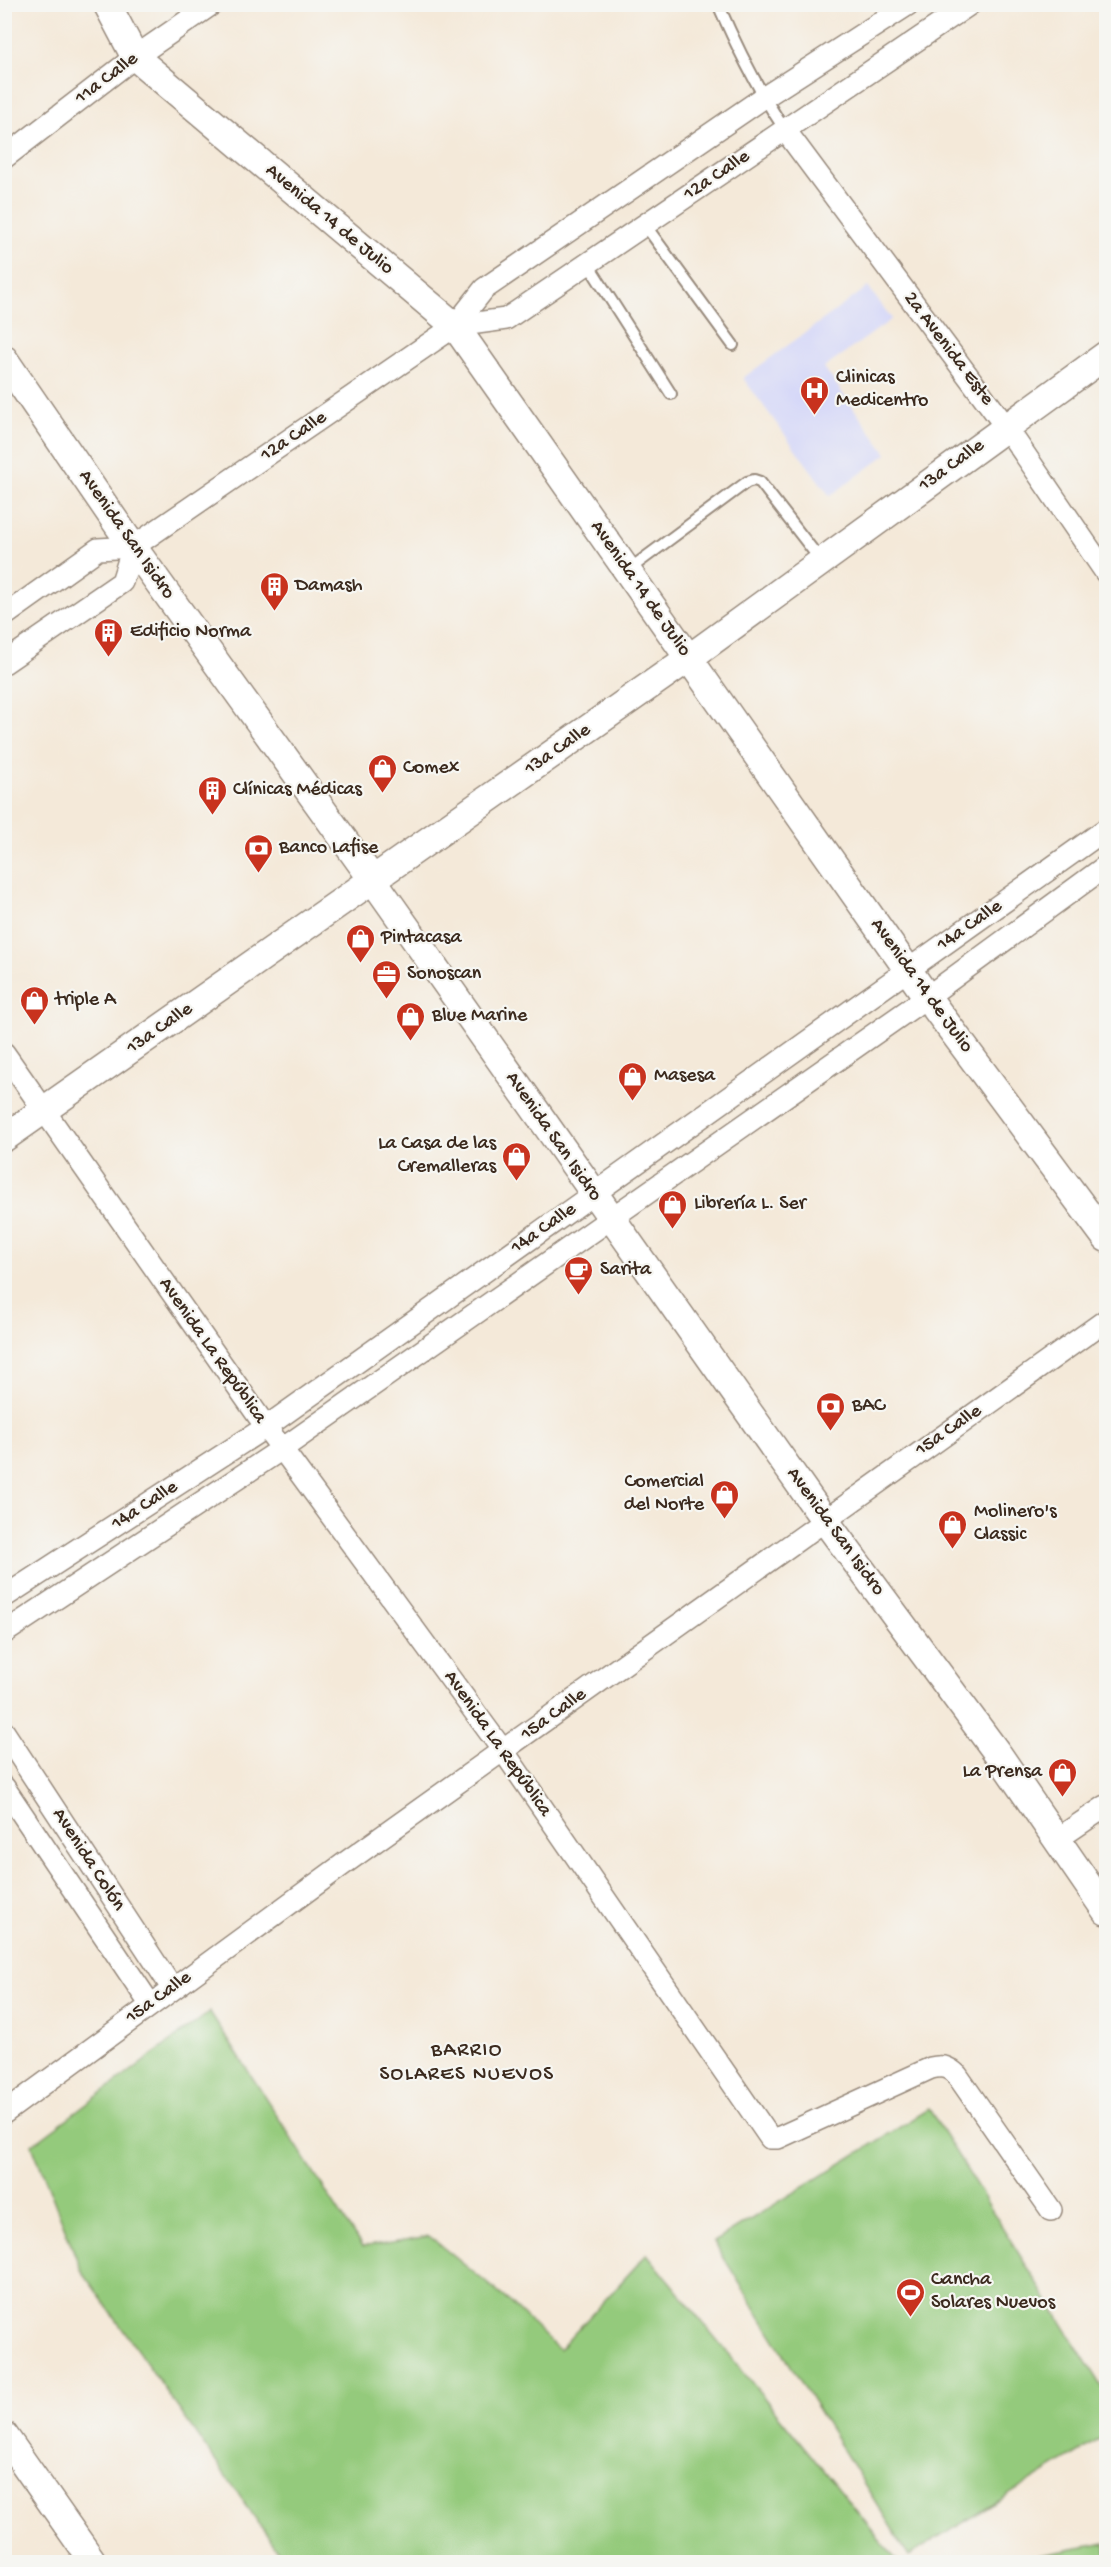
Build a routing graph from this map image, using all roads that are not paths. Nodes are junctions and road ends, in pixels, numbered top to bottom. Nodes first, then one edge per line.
1 (107, 4) edge
2 (212, 4) edge
3 (718, 4) edge
4 (909, 4) edge
5 (970, 4) edge
6 (135, 57) junction
7 (763, 98) junction
8 (784, 130) junction
9 (4, 158) edge
10 (645, 225) junction
11 (588, 264) junction
12 (455, 326) junction
13 (733, 345) dead end
14 (1107, 356) edge
15 (4, 359) edge
16 (671, 394) dead end
17 (1006, 427) junction
18 (133, 547) junction
19 (822, 562) junction
20 (627, 571) junction
21 (1107, 573) edge
22 (4, 616) edge
23 (688, 658) junction
24 (4, 663) edge
25 (1107, 829) edge
26 (1107, 866) edge
27 (373, 880) junction
28 (909, 969) junction
29 (927, 997) junction
30 (4, 1053) edge
31 (43, 1110) junction
32 (4, 1137) edge
33 (593, 1194) junction
34 (611, 1219) junction
35 (1107, 1238) edge
36 (1107, 1320) edge
37 (266, 1427) junction
38 (282, 1449) junction
39 (824, 1520) junction
40 (4, 1597) edge
41 (4, 1634) edge
42 (4, 1732) edge
43 (504, 1752) junction
44 (4, 1787) edge
45 (1107, 1806) edge
46 (1056, 1840) junction
47 (1107, 1911) edge
48 (172, 1988) junction
49 (150, 2004) junction
50 (4, 2113) edge
51 (1051, 2210) dead end
52 (4, 2435) edge
53 (93, 2562) edge

1 - 6 street, Avenida 14 de Julio
2 - 6 street, 11a Calle
3 - 7 lane
4 - 7 street, 12a Calle
5 - 8 street, 12a Calle
6 - 9 street, 11a Calle
6 - 12 street, Avenida 14 de Julio
7 - 8 lane
7 - 12 street, 12a Calle
8 - 10 street, 12a Calle
8 - 17 street, 2a Avenida Este
10 - 11 street, 12a Calle
10 - 13 lane
11 - 12 street, 12a Calle
11 - 16 lane
12 - 18 street, 12a Calle
12 - 20 street, Avenida 14 de Julio
14 - 17 street, 13a Calle
15 - 18 street, Avenida San Isidro
17 - 19 street, 13a Calle
17 - 21 street, 2a Avenida Este
18 - 22 street
18 - 24 street
18 - 27 street, Avenida San Isidro
19 - 20 lane
19 - 23 street, 13a Calle
20 - 23 street, Avenida 14 de Julio
23 - 27 street, 13a Calle
23 - 28 street, Avenida 14 de Julio
25 - 28 street, 14a Calle
26 - 29 street, 14a Calle
27 - 31 street, 13a Calle
27 - 33 street, Avenida San Isidro
28 - 29 street, Avenida 14 de Julio
28 - 33 street, 14a Calle
29 - 34 street, 14a Calle
29 - 35 street, Avenida 14 de Julio
30 - 31 street, Avenida La República
31 - 32 street, 13a Calle
31 - 37 street, Avenida La República
33 - 34 street, Avenida San Isidro
33 - 37 street, 14a Calle
34 - 38 street, 14a Calle
34 - 39 street, Avenida San Isidro
36 - 39 street, 15a Calle
37 - 38 street, Avenida La República
37 - 40 street, 14a Calle
38 - 41 street, 14a Calle
38 - 43 street, Avenida La República
39 - 43 street, 15a Calle
39 - 46 street, Avenida San Isidro
42 - 48 street, Avenida Colón
43 - 48 street, 15a Calle
43 - 51 street, Avenida La República
44 - 49 street, Avenida Colón
45 - 46 street
46 - 47 street, Avenida San Isidro
48 - 49 street, 15a Calle
49 - 50 street, 15a Calle
52 - 53 street

